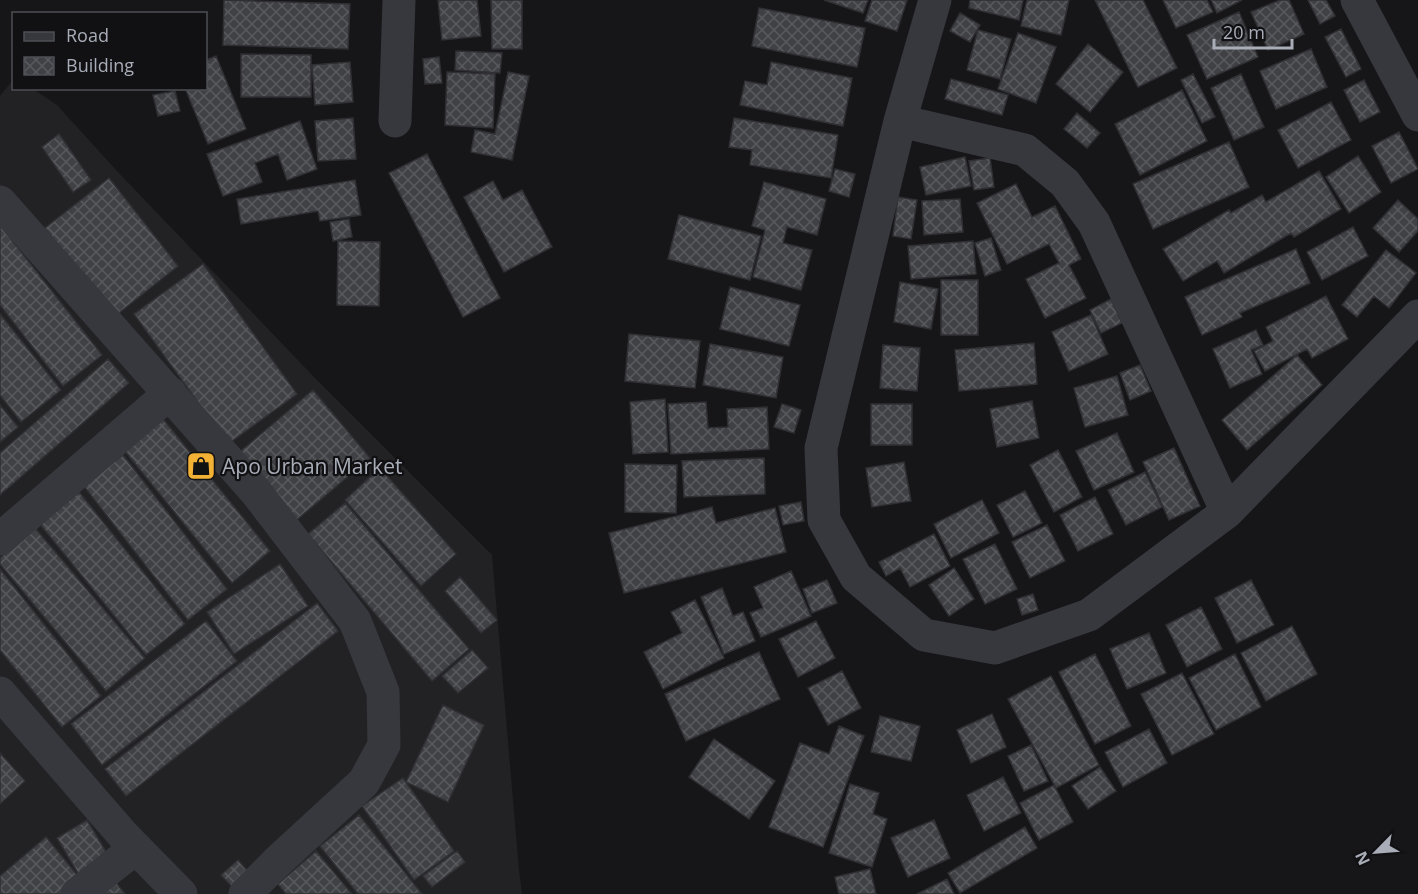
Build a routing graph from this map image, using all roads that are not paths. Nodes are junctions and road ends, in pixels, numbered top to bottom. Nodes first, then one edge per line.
1 (399, 0) edge
2 (935, 0) edge
3 (1356, 0) edge
4 (1418, 115) edge
5 (395, 121) dead end
6 (900, 121) junction
7 (0, 202) edge
8 (1418, 316) edge
9 (170, 393) junction
10 (1227, 512) junction
11 (0, 539) edge
12 (0, 693) edge
13 (136, 848) junction
14 (77, 894) edge
15 (181, 894) edge
16 (245, 894) edge

1 - 5 street
2 - 6 street
3 - 4 street
6 - 10 street
6 - 10 street
7 - 9 street
8 - 10 street
9 - 11 street
9 - 16 street
12 - 13 street
13 - 14 street
13 - 15 street

